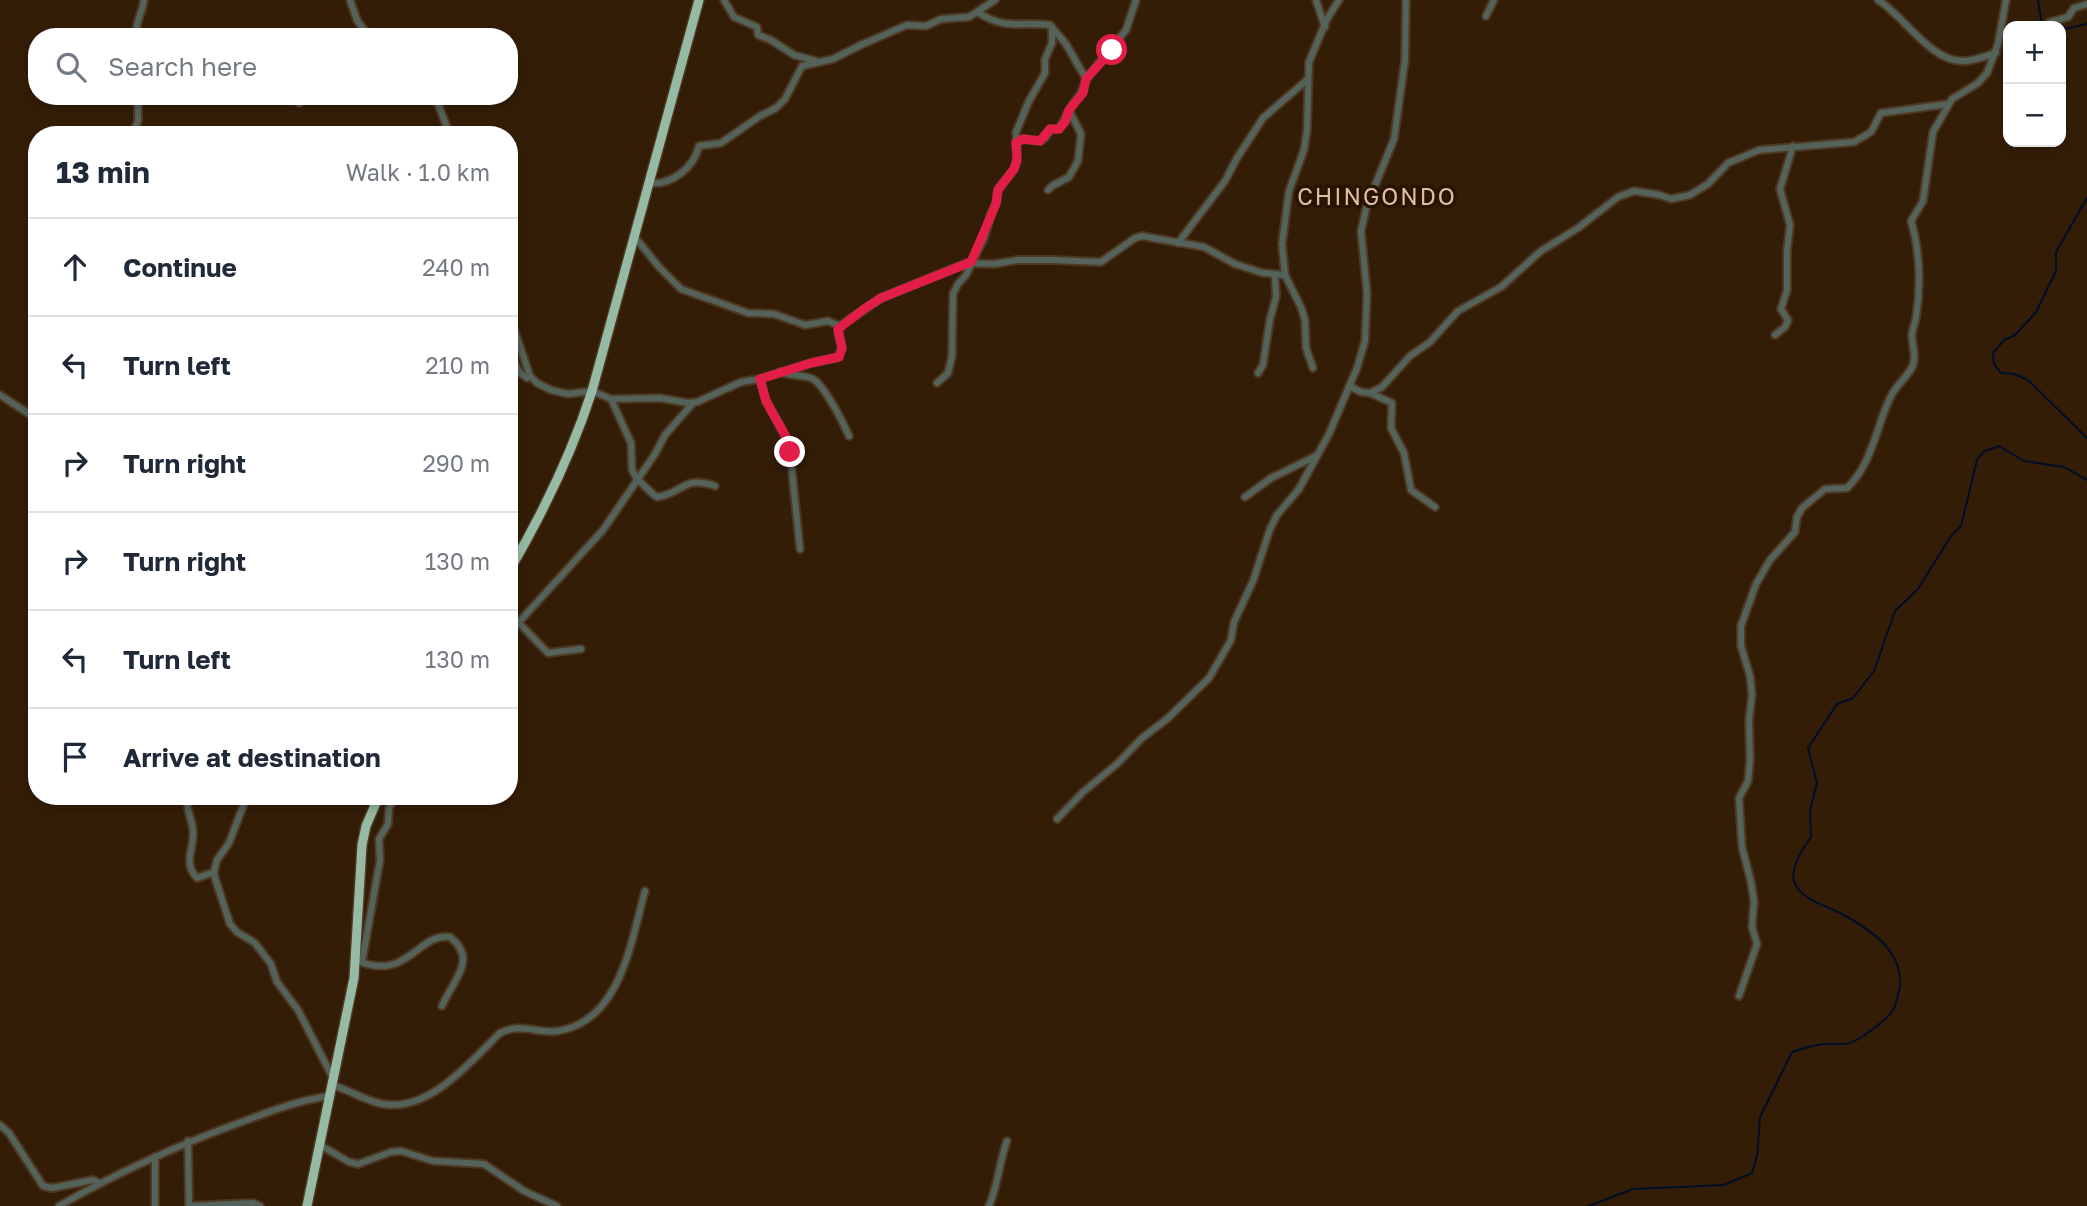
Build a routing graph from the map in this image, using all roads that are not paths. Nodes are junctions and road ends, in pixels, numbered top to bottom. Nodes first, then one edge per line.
1 (144, 0) edge
2 (351, 0) edge
3 (699, 0) edge
4 (724, 0) edge
5 (996, 0) edge
6 (1136, 0) edge
7 (1316, 0) edge
8 (1339, 0) edge
9 (1406, 0) edge
10 (1494, 0) edge
11 (1878, 0) edge
12 (2006, 0) edge
13 (2087, 4) edge
14 (978, 12) junction
15 (1486, 16) dead end
16 (2054, 21) edge
17 (1325, 26) junction
18 (1052, 27) junction
19 (136, 28) edge
20 (362, 28) edge
21 (1996, 52) junction
22 (822, 62) junction
23 (1308, 78) junction
24 (1086, 79) junction
25 (1948, 104) junction
26 (138, 105) edge
27 (438, 105) edge
28 (1069, 110) junction
29 (136, 126) edge
30 (447, 126) edge
31 (1016, 143) junction
32 (1793, 146) junction
33 (649, 183) junction
34 (1048, 190) dead end
35 (634, 236) junction
36 (1178, 243) junction
37 (971, 262) junction
38 (1275, 275) junction
39 (1285, 275) junction
40 (841, 326) junction
41 (1776, 335) dead end
42 (518, 341) edge
43 (1313, 368) dead end
44 (518, 370) edge
45 (780, 372) junction
46 (1258, 373) dead end
47 (530, 376) junction
48 (760, 379) junction
49 (937, 383) dead end
50 (1349, 386) junction
51 (592, 391) junction
52 (1370, 393) junction
53 (0, 395) edge
54 (611, 399) junction
55 (693, 403) junction
56 (28, 413) edge
57 (849, 436) dead end
58 (1317, 455) junction
59 (637, 479) junction
60 (715, 485) dead end
61 (1245, 497) dead end
62 (1435, 507) dead end
63 (800, 549) dead end
64 (518, 556) edge
65 (519, 623) joint
66 (581, 649) dead end
67 (187, 805) edge
68 (243, 805) edge
69 (375, 805) edge
70 (391, 805) edge
71 (1057, 819) dead end
72 (214, 872) junction
73 (645, 891) dead end
74 (359, 961) junction
75 (1739, 996) dead end
76 (442, 1006) dead end
77 (333, 1082) junction
78 (330, 1096) junction
79 (0, 1125) edge
80 (188, 1141) junction
81 (1007, 1141) dead end
82 (320, 1145) junction
83 (155, 1157) junction
84 (100, 1183) junction
85 (189, 1205) edge
86 (59, 1206) edge
87 (155, 1206) edge
88 (260, 1206) edge
89 (307, 1206) edge
90 (556, 1206) edge
91 (989, 1206) edge

1 - 19 street
2 - 20 street
3 - 33 highway
4 - 22 street
5 - 14 street
6 - 24 street
7 - 17 street
8 - 17 street
9 - 50 street
10 - 15 street
11 - 21 street
12 - 21 street
13 - 16 street
14 - 18 street
14 - 22 street
17 - 23 street
18 - 24 street
18 - 31 street
21 - 25 street
22 - 33 street
23 - 36 street
23 - 39 street
24 - 28 street
25 - 32 street
25 - 75 street
26 - 29 street
27 - 30 street
28 - 31 street
28 - 34 street
31 - 37 street
32 - 41 street
32 - 52 street
33 - 35 highway
35 - 40 street
35 - 51 highway
36 - 37 street
36 - 38 street
37 - 40 street
37 - 49 street
38 - 39 street
38 - 46 street
39 - 43 street
40 - 45 street
42 - 47 street
44 - 47 street
45 - 48 street
45 - 57 street
47 - 51 street
48 - 55 street
48 - 63 street
50 - 52 street
50 - 58 street
51 - 54 street
51 - 64 highway
52 - 62 street
53 - 56 street
54 - 55 street
54 - 59 street
55 - 59 street
58 - 61 street
58 - 71 street
59 - 60 street
59 - 65 street
65 - 66 street
67 - 72 street
68 - 72 street
69 - 74 highway
70 - 74 street
72 - 77 street
73 - 77 street
74 - 76 street
74 - 77 highway
77 - 78 highway
78 - 80 street
78 - 82 highway
79 - 84 street
80 - 83 street
80 - 85 street
81 - 91 street
82 - 89 highway
82 - 90 street
83 - 84 street
83 - 87 street
84 - 86 street
85 - 88 street

